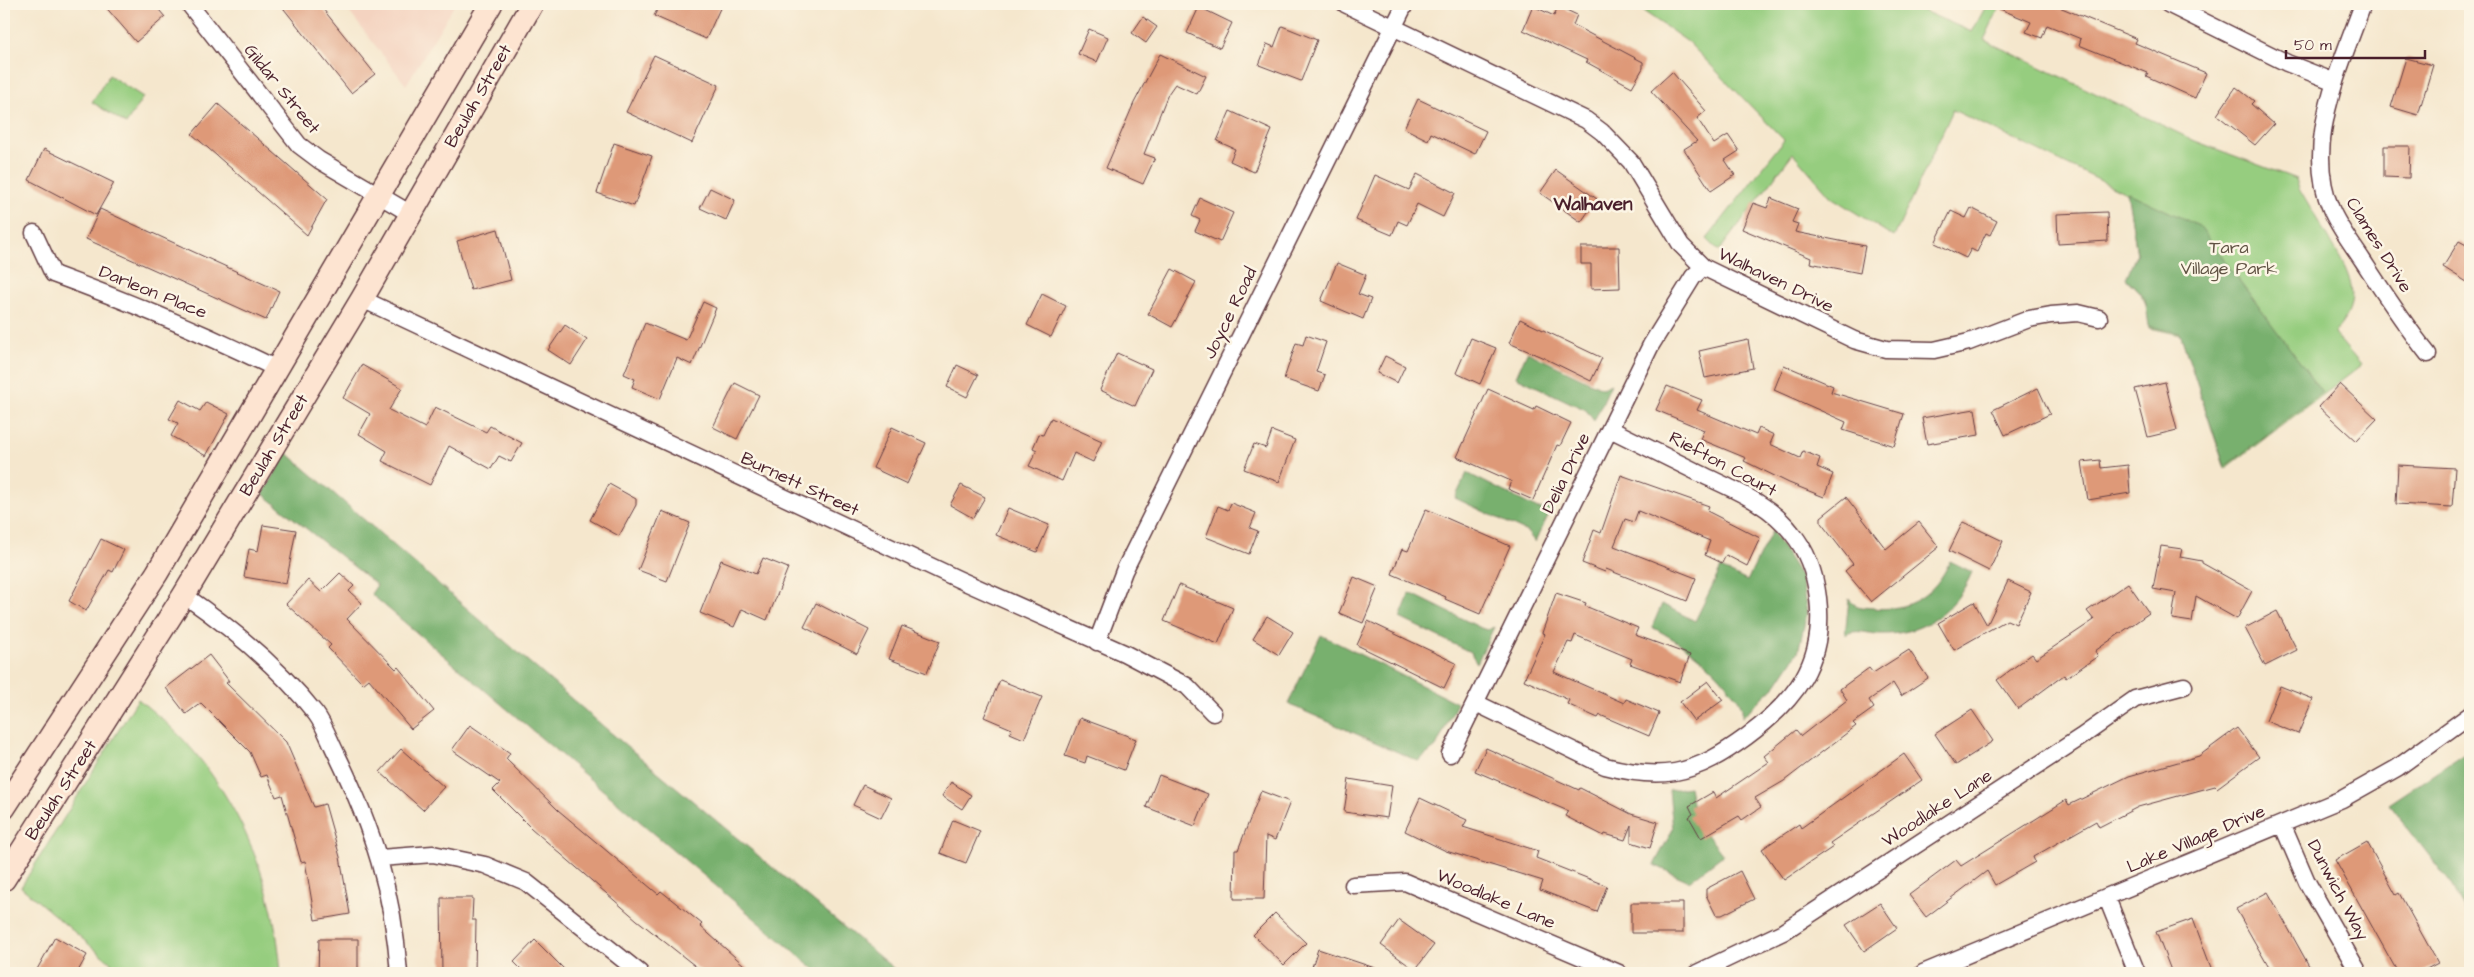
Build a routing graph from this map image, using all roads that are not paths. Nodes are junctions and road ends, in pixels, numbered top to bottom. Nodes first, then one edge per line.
1 (188, 4) edge
2 (490, 4) edge
3 (532, 4) edge
4 (1346, 4) edge
5 (1405, 4) edge
6 (2168, 4) edge
7 (2363, 4) edge
8 (1394, 26) junction
9 (2336, 82) junction
10 (378, 195) junction
11 (411, 214) junction
12 (34, 233) dead end
13 (1702, 267) junction
14 (362, 299) junction
15 (2099, 318) dead end
16 (2428, 354) dead end
17 (277, 370) junction
18 (1610, 429) junction
19 (184, 595) junction
20 (1097, 642) junction
21 (2184, 686) dead end
22 (1476, 703) junction
23 (1213, 713) dead end
24 (2470, 715) edge
25 (1450, 754) dead end
26 (4, 808) edge
27 (2282, 824) junction
28 (380, 858) junction
29 (4, 879) edge
30 (1353, 885) dead end
31 (2106, 898) junction
32 (1706, 971) edge
33 (1929, 972) edge
34 (399, 973) edge
35 (640, 973) edge
36 (1619, 973) edge
37 (2137, 973) edge
38 (2359, 973) edge

1 - 10 street, Gildar Street
2 - 10 main road, Beulah Street
3 - 11 main road, Beulah Street
4 - 8 street, Walhaven Drive
5 - 8 street, Joyce Road
6 - 9 street
7 - 9 street, Clames Drive
8 - 13 street, Walhaven Drive
8 - 20 street, Joyce Road
9 - 16 street, Clames Drive
10 - 11 street, Gildar Street
10 - 17 main road, Beulah Street
11 - 14 main road, Beulah Street
12 - 17 street, Darleon Place
13 - 15 street, Walhaven Drive
13 - 18 street, Delia Drive
14 - 19 main road, Beulah Street
14 - 20 street, Burnett Street
17 - 26 main road, Beulah Street
18 - 22 street, Delia Drive
18 - 22 street, Riefton Court
19 - 28 street
19 - 29 main road, Beulah Street
20 - 23 street, Burnett Street
21 - 32 street, Woodlake Lane
22 - 25 street, Delia Drive
24 - 27 street, Lake Village Drive
27 - 31 street, Lake Village Drive
27 - 38 street, Dunwich Way
28 - 34 street
28 - 35 street
30 - 36 street, Woodlake Lane
31 - 33 street, Lake Village Drive
31 - 37 street

